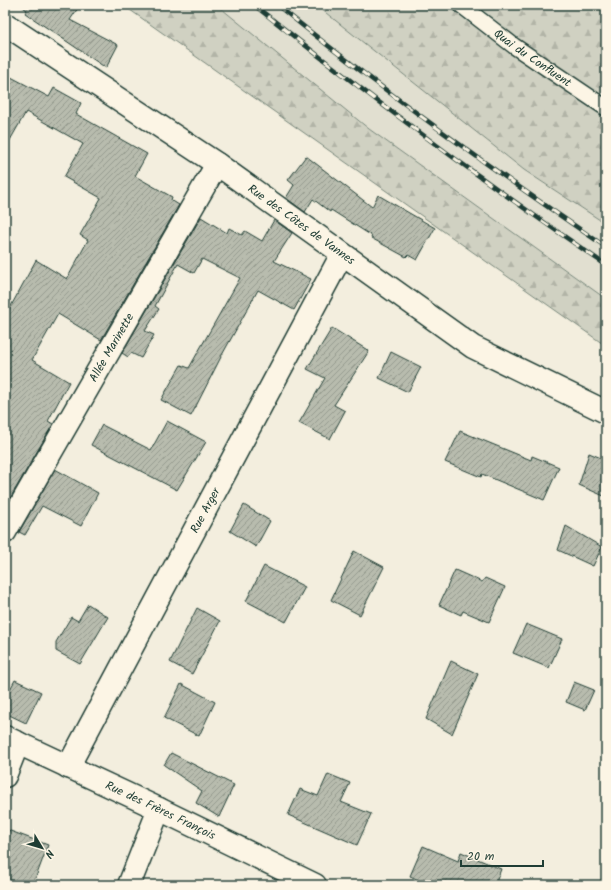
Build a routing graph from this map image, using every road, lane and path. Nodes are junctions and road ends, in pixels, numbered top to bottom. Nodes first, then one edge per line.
1 (461, 5) edge
2 (5, 24) edge
3 (606, 108) edge
4 (217, 164) junction
5 (342, 254) junction
6 (606, 412) edge
7 (5, 532) edge
8 (12, 740) edge
9 (68, 767) junction
10 (5, 776) edge
11 (159, 808) junction
12 (129, 885) edge
13 (315, 885) edge

1 - 3 lane, Quai du Confluent
2 - 4 street, Rue des Côtes de Vannes
4 - 5 street, Rue des Côtes de Vannes
4 - 7 street, Allée Marinette
5 - 6 street, Rue des Côtes de Vannes
5 - 9 street, Rue Arger
8 - 9 street, Rue des Frères François
8 - 10 street
9 - 11 street, Rue des Frères François
11 - 12 street
11 - 13 street, Rue des Frères François

